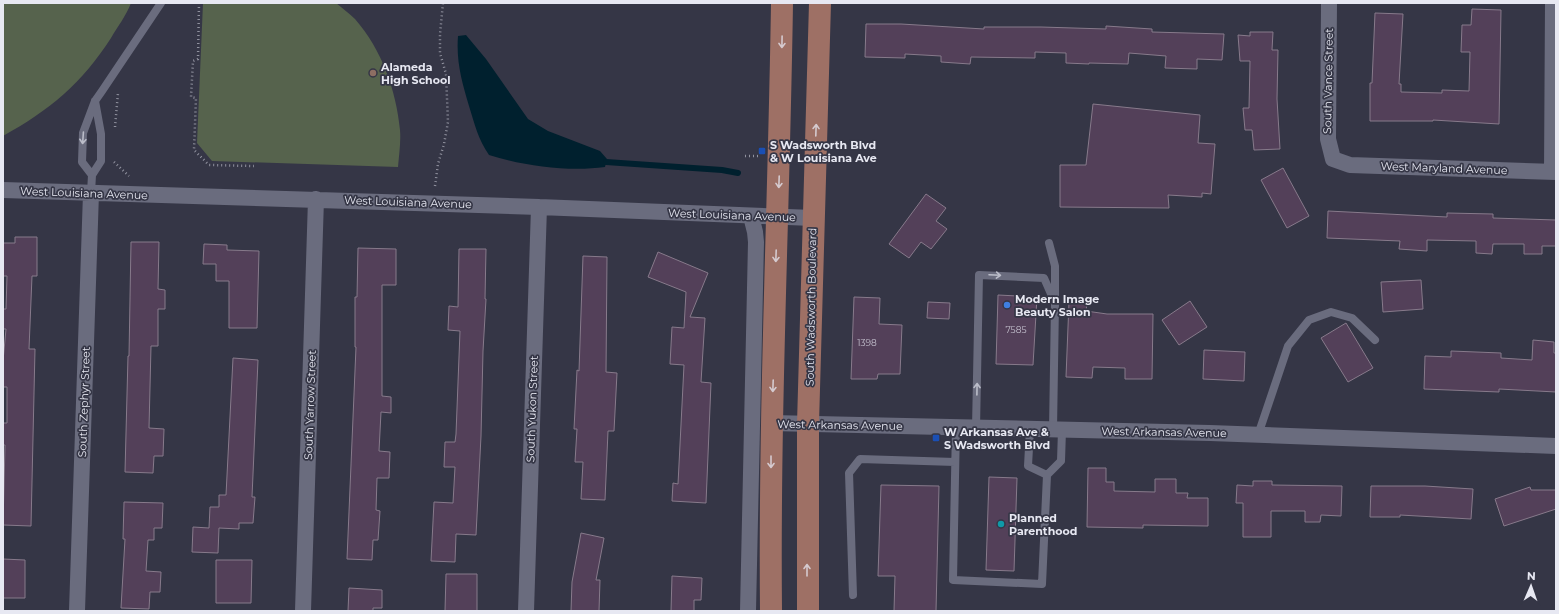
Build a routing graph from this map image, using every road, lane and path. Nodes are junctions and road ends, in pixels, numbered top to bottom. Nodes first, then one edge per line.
1 (161, 3) edge
2 (199, 3) edge
3 (443, 3) edge
4 (782, 3) edge
5 (820, 3) edge
6 (1329, 3) edge
7 (1553, 3) edge
8 (119, 92) dead end
9 (96, 101) junction
10 (114, 130) dead end
11 (1333, 159) joint
12 (112, 160) dead end
13 (254, 166) dead end
14 (1554, 172) edge
15 (92, 175) junction
16 (129, 176) dead end
17 (435, 186) dead end
18 (3, 190) edge
19 (91, 193) junction
20 (316, 199) junction
21 (539, 207) junction
22 (751, 216) junction
23 (777, 217) junction
24 (813, 218) junction
25 (1049, 243) dead end
26 (1055, 303) junction
27 (1376, 340) dead end
28 (772, 423) junction
29 (808, 424) junction
30 (956, 427) junction
31 (976, 428) junction
32 (1030, 429) junction
33 (1058, 430) junction
34 (1258, 435) junction
35 (1556, 446) edge
36 (955, 462) junction
37 (1048, 475) junction
38 (853, 595) dead end
39 (77, 611) edge
40 (304, 611) edge
41 (526, 611) edge
42 (748, 611) edge
43 (771, 611) edge
44 (808, 611) edge

1 - 9 lane
2 - 13 path
3 - 17 path
4 -> 23 main road
24 -> 5 main road, South Wadsworth Boulevard
6 - 11 street, South Vance Street
7 - 14 street
8 - 10 path
9 - 15 lane
9 -> 15 lane
11 - 14 street, West Maryland Avenue
12 - 16 path
15 - 19 lane
18 - 19 street, West Louisiana Avenue
19 - 20 street, West Louisiana Avenue
19 - 39 street, South Zephyr Street
20 - 21 street, West Louisiana Avenue
20 - 40 street, South Yarrow Street
21 - 22 street, West Louisiana Avenue
21 - 41 street, South Yukon Street
22 - 23 street, West Louisiana Avenue
22 - 42 street
23 - 24 street, West Louisiana Avenue
23 -> 28 main road
24 - 29 main road, South Wadsworth Boulevard
25 - 26 lane
31 -> 26 lane
26 - 33 lane
27 - 34 lane
28 - 29 street, West Arkansas Avenue
28 -> 43 main road
29 - 30 street, West Arkansas Avenue
44 -> 29 main road, South Wadsworth Boulevard
30 - 31 street, West Arkansas Avenue
30 - 36 lane
31 - 32 street, West Arkansas Avenue
32 - 33 street, West Arkansas Avenue
32 - 37 lane
33 - 34 street, West Arkansas Avenue
33 - 37 lane
34 - 35 street, West Arkansas Avenue
36 - 37 lane
36 - 38 lane

